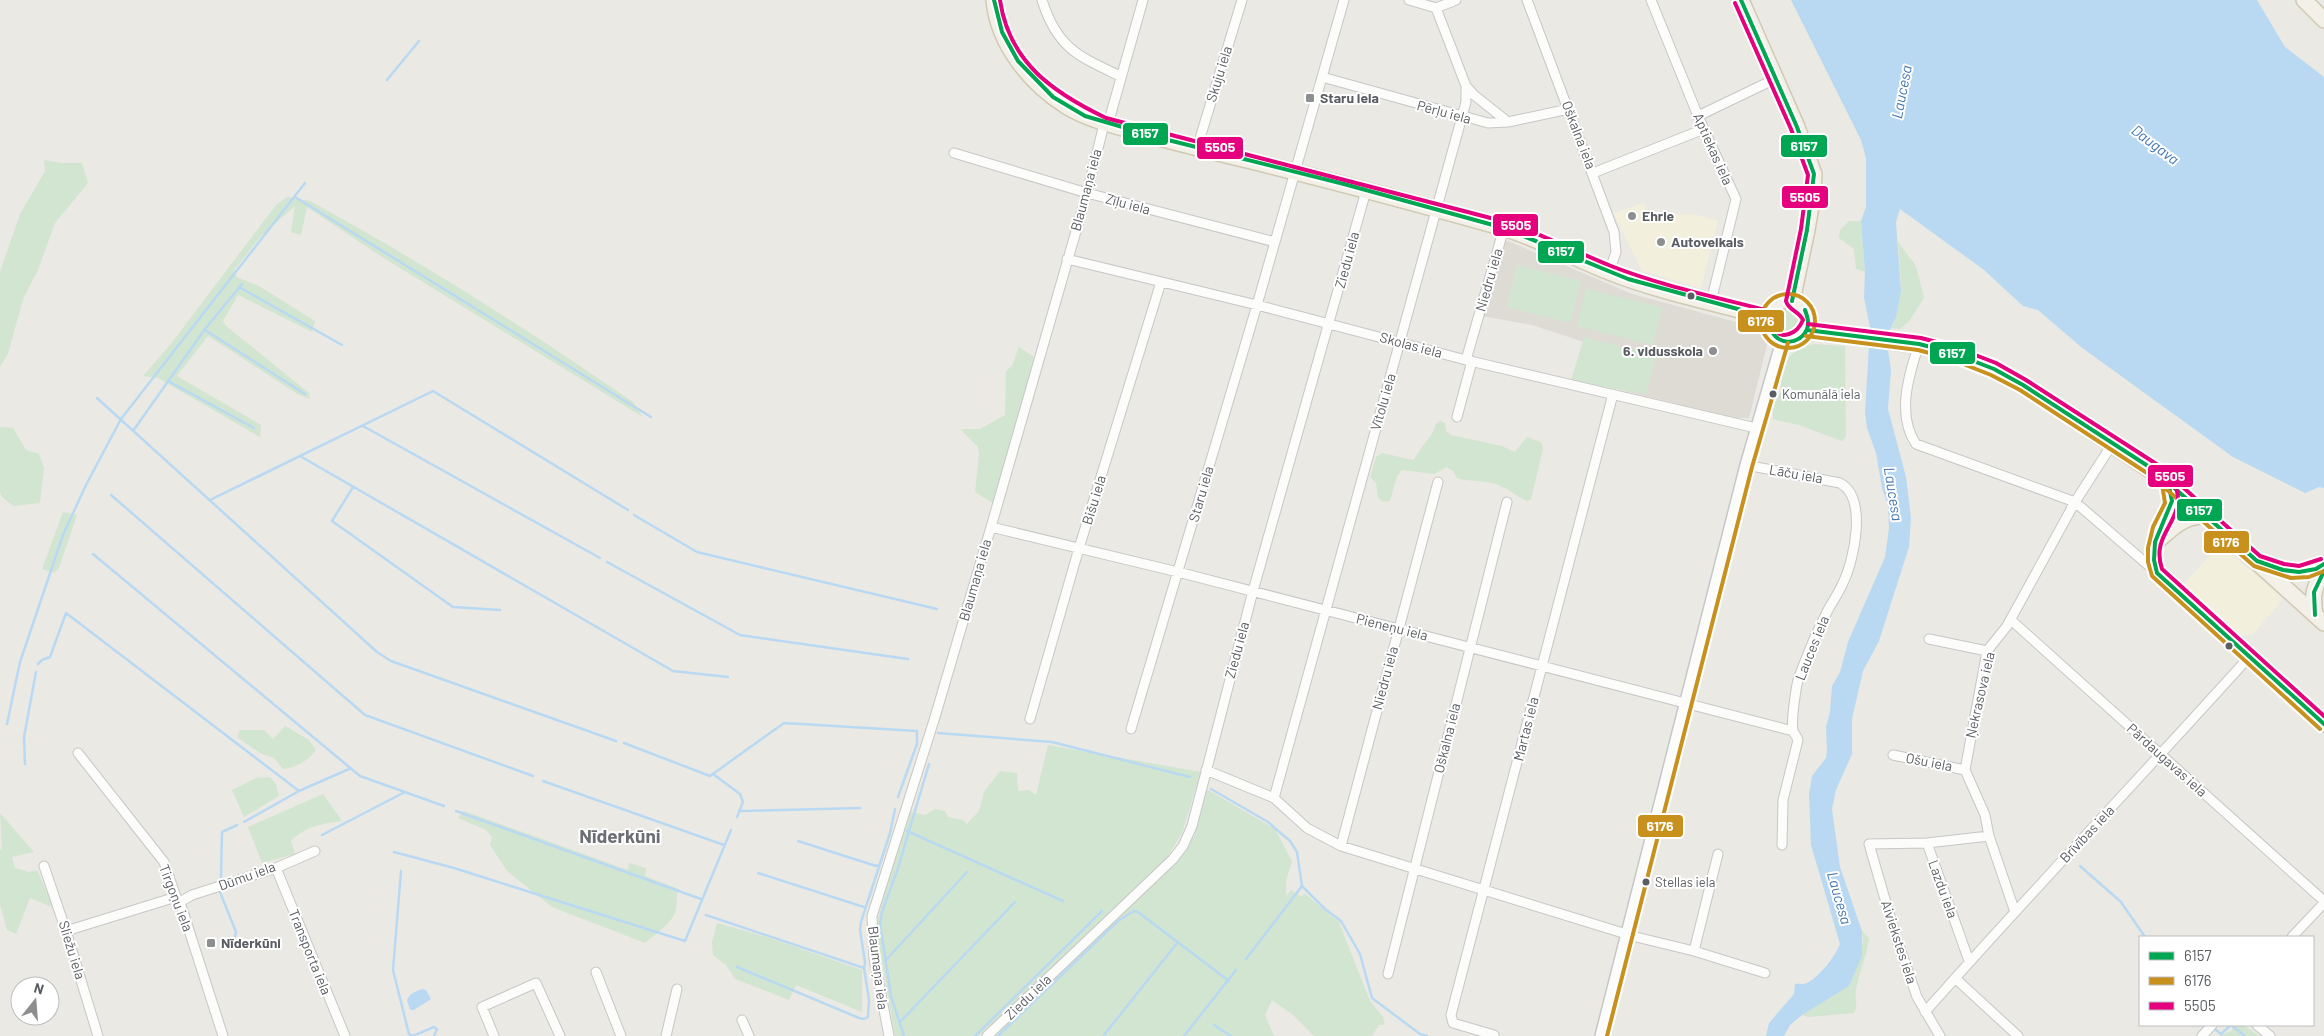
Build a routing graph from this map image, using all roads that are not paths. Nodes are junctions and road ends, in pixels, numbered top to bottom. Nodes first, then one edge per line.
1 (994, 0) edge
2 (1042, 0) edge
3 (1143, 0) edge
4 (1242, 0) edge
5 (1344, 0) edge
6 (1409, 0) edge
7 (1456, 0) edge
8 (1527, 0) edge
9 (1651, 0) edge
10 (1741, 0) edge
11 (2304, 0) edge
12 (1436, 8) junction
13 (2324, 20) edge
14 (1120, 76) junction
15 (1322, 78) junction
16 (1775, 78) junction
17 (1466, 86) junction
18 (1568, 109) junction
19 (1698, 116) junction
20 (1462, 117) junction
21 (1508, 122) junction
22 (1106, 124) junction
23 (1704, 129) junction
24 (1197, 148) junction
25 (954, 153) dead end
26 (1295, 172) junction
27 (1593, 173) junction
28 (1366, 191) junction
29 (1087, 193) junction
30 (1435, 209) junction
31 (1504, 228) junction
32 (1275, 242) junction
33 (1067, 259) junction
34 (1609, 272) junction
35 (1161, 282) junction
36 (1792, 301) junction
37 (1710, 302) junction
38 (1257, 305) junction
39 (1767, 317) junction
40 (1329, 324) junction
41 (1807, 330) junction
42 (1399, 342) junction
43 (1782, 342) junction
44 (1918, 344) junction
45 (1469, 360) junction
46 (1614, 394) junction
47 (1457, 417) dead end
48 (1756, 428) junction
49 (2113, 443) junction
50 (1746, 465) junction
51 (1438, 482) dead end
52 (2168, 482) junction
53 (1845, 485) joint
54 (1507, 502) dead end
55 (2075, 502) junction
56 (2208, 516) junction
57 (991, 527) junction
58 (2156, 542) junction
59 (1079, 548) junction
60 (2257, 561) junction
61 (2324, 564) edge
62 (2324, 571) edge
63 (1178, 572) junction
64 (2157, 573) junction
65 (1252, 591) junction
66 (1325, 609) junction
67 (2320, 619) edge
68 (2010, 620) junction
69 (1398, 630) junction
70 (1929, 639) dead end
71 (1471, 646) junction
72 (1987, 651) junction
73 (2249, 656) junction
74 (1542, 665) junction
75 (1686, 703) junction
76 (1030, 719) dead end
77 (2324, 724) edge
78 (1131, 729) dead end
79 (1792, 731) junction
80 (78, 753) dead end
81 (2161, 754) junction
82 (1893, 755) dead end
83 (1206, 770) junction
84 (1965, 770) junction
85 (1274, 798) junction
86 (1989, 836) junction
87 (1926, 843) junction
88 (1869, 844) joint
89 (1782, 845) dead end
90 (1341, 846) junction
91 (315, 851) dead end
92 (1718, 854) dead end
93 (44, 866) dead end
94 (276, 868) junction
95 (1414, 868) junction
96 (1485, 890) junction
97 (178, 900) junction
98 (2324, 902) edge
99 (2015, 912) junction
100 (66, 931) junction
101 (1628, 934) junction
102 (2293, 936) edge
103 (1694, 951) junction
104 (1969, 961) junction
105 (596, 972) dead end
106 (1388, 974) dead end
107 (1766, 974) dead end
108 (1955, 978) junction
109 (677, 989) dead end
110 (1925, 1012) junction
111 (742, 1020) dead end
112 (2211, 1026) edge
113 (2258, 1026) edge
114 (1494, 1035) edge
115 (98, 1036) edge
116 (222, 1036) edge
117 (345, 1036) edge
118 (494, 1036) edge
119 (560, 1036) edge
120 (621, 1036) edge
121 (666, 1036) edge
122 (749, 1036) edge
123 (889, 1036) edge
124 (987, 1036) edge
125 (1601, 1036) edge
126 (1940, 1036) edge
127 (2018, 1036) edge
128 (2202, 1036) edge
129 (2270, 1036) edge

1 - 22 main road
2 - 14 street
3 - 14 street, Blaumaņa iela
4 - 24 street, Skuju iela
5 - 15 street, Staru iela
6 - 12 street
7 - 12 street
8 - 18 street, Oškalna iela
9 - 19 street, Aptiekas iela
10 - 16 main road
11 - 13 main road
12 - 17 street, Vītolu iela
14 - 22 street, Blaumaņa iela
15 - 20 street, Pērļu iela
15 - 26 street, Staru iela
16 - 19 street
16 - 36 main road
17 - 20 street, Vītolu iela
17 - 21 street
18 - 21 street, Pērļu iela
18 - 27 street, Oškalna iela
19 - 23 street, Aptiekas iela
20 - 21 street, Pērļu iela
20 - 30 street, Vītolu iela
22 - 24 main road
22 - 29 street, Blaumaņa iela
23 - 27 street
23 - 37 street, Aptiekas iela
24 - 26 main road
25 - 29 street, Zīļu iela
26 - 28 main road
26 - 32 street, Staru iela
27 - 34 street, Oškalna iela
28 - 30 main road
28 - 40 street, Ziedu iela
29 - 32 street, Zīļu iela
29 - 33 street, Blaumaņa iela
30 - 31 main road
30 - 42 street, Vītolu iela
31 - 34 main road
31 - 45 street, Niedru iela
32 - 38 street, Staru iela
33 - 35 street, Skolas iela
33 - 57 street, Blaumaņa iela
34 - 37 main road
35 - 38 street, Skolas iela
35 - 59 street, Bišu iela
36 - 39 main road
36 - 41 main road
37 - 39 main road
38 - 40 street, Skolas iela
38 - 63 street, Staru iela
39 - 43 main road
40 - 42 street, Skolas iela
40 - 65 street, Ziedu iela
41 - 43 main road
41 - 44 main road
42 - 45 street, Skolas iela
42 - 66 street, Vītolu iela
43 - 48 street
44 - 49 main road
44 - 55 street
45 - 46 street, Skolas iela
45 - 47 street, Niedru iela
46 - 48 street, Skolas iela
46 - 74 street, Martas iela
48 - 50 street
49 - 52 main road
49 - 55 street, Ņekrasova iela
50 - 53 street, Lāču iela
50 - 75 street
51 - 69 street, Niedru iela
52 - 56 main road
52 - 58 main road
53 - 79 street, Lauces iela
54 - 71 street, Oškalna iela
55 - 64 street
55 - 68 street, Ņekrasova iela
56 - 58 main road
56 - 60 main road
57 - 59 street, Pieneņu iela
57 - 123 street, Blaumaņa iela
58 - 64 main road
59 - 63 street, Pieneņu iela
59 - 76 street, Bišu iela
60 - 61 main road
60 - 67 main road
62 - 67 main road
63 - 65 street, Pieneņu iela
63 - 78 street, Staru iela
64 - 73 main road
65 - 66 street, Pieneņu iela
65 - 83 street, Ziedu iela
66 - 69 street, Pieneņu iela
66 - 85 street, Vītolu iela
68 - 72 street, Ņekrasova iela
68 - 81 street, Pārdaugavas iela
69 - 71 street, Pieneņu iela
69 - 90 street, Niedru iela
70 - 72 street
71 - 74 street, Pieneņu iela
71 - 95 street, Oškalna iela
72 - 84 street, Ņekrasova iela
73 - 77 main road
73 - 81 street, Brīvības iela
74 - 75 street, Pieneņu iela
74 - 96 street, Martas iela
75 - 79 street, Pieneņu iela
75 - 101 street
79 - 89 street, Lauces iela
80 - 97 street, Tirgoņu iela
81 - 98 street, Pārdaugavas iela
81 - 99 street, Brīvības iela
82 - 84 street, Ošu iela
83 - 85 street
83 - 124 street, Ziedu iela
84 - 86 street
85 - 90 street
86 - 87 street
86 - 99 street
87 - 88 street, Lazdu iela
87 - 104 street, Lazdu iela
88 - 110 street, Aiviekstes iela
90 - 95 street
91 - 94 street, Dūmu iela
92 - 103 street
93 - 100 street, Sliežu iela
94 - 97 street, Dūmu iela
94 - 117 street, Transporta iela
95 - 96 street
95 - 106 street, Oškalna iela
96 - 101 street
96 - 114 street, Martas iela
97 - 100 street, Dūmu iela
97 - 116 street, Tirgoņu iela
98 - 102 street
99 - 104 street, Brīvības iela
100 - 115 street, Sliežu iela
101 - 103 street
101 - 125 street
103 - 107 street
104 - 108 street, Brīvības iela
105 - 120 street
108 - 110 street, Brīvības iela
108 - 127 street
109 - 121 street
110 - 126 street, Aiviekstes iela
111 - 122 street
112 - 128 street
113 - 129 street
118 - 119 street

